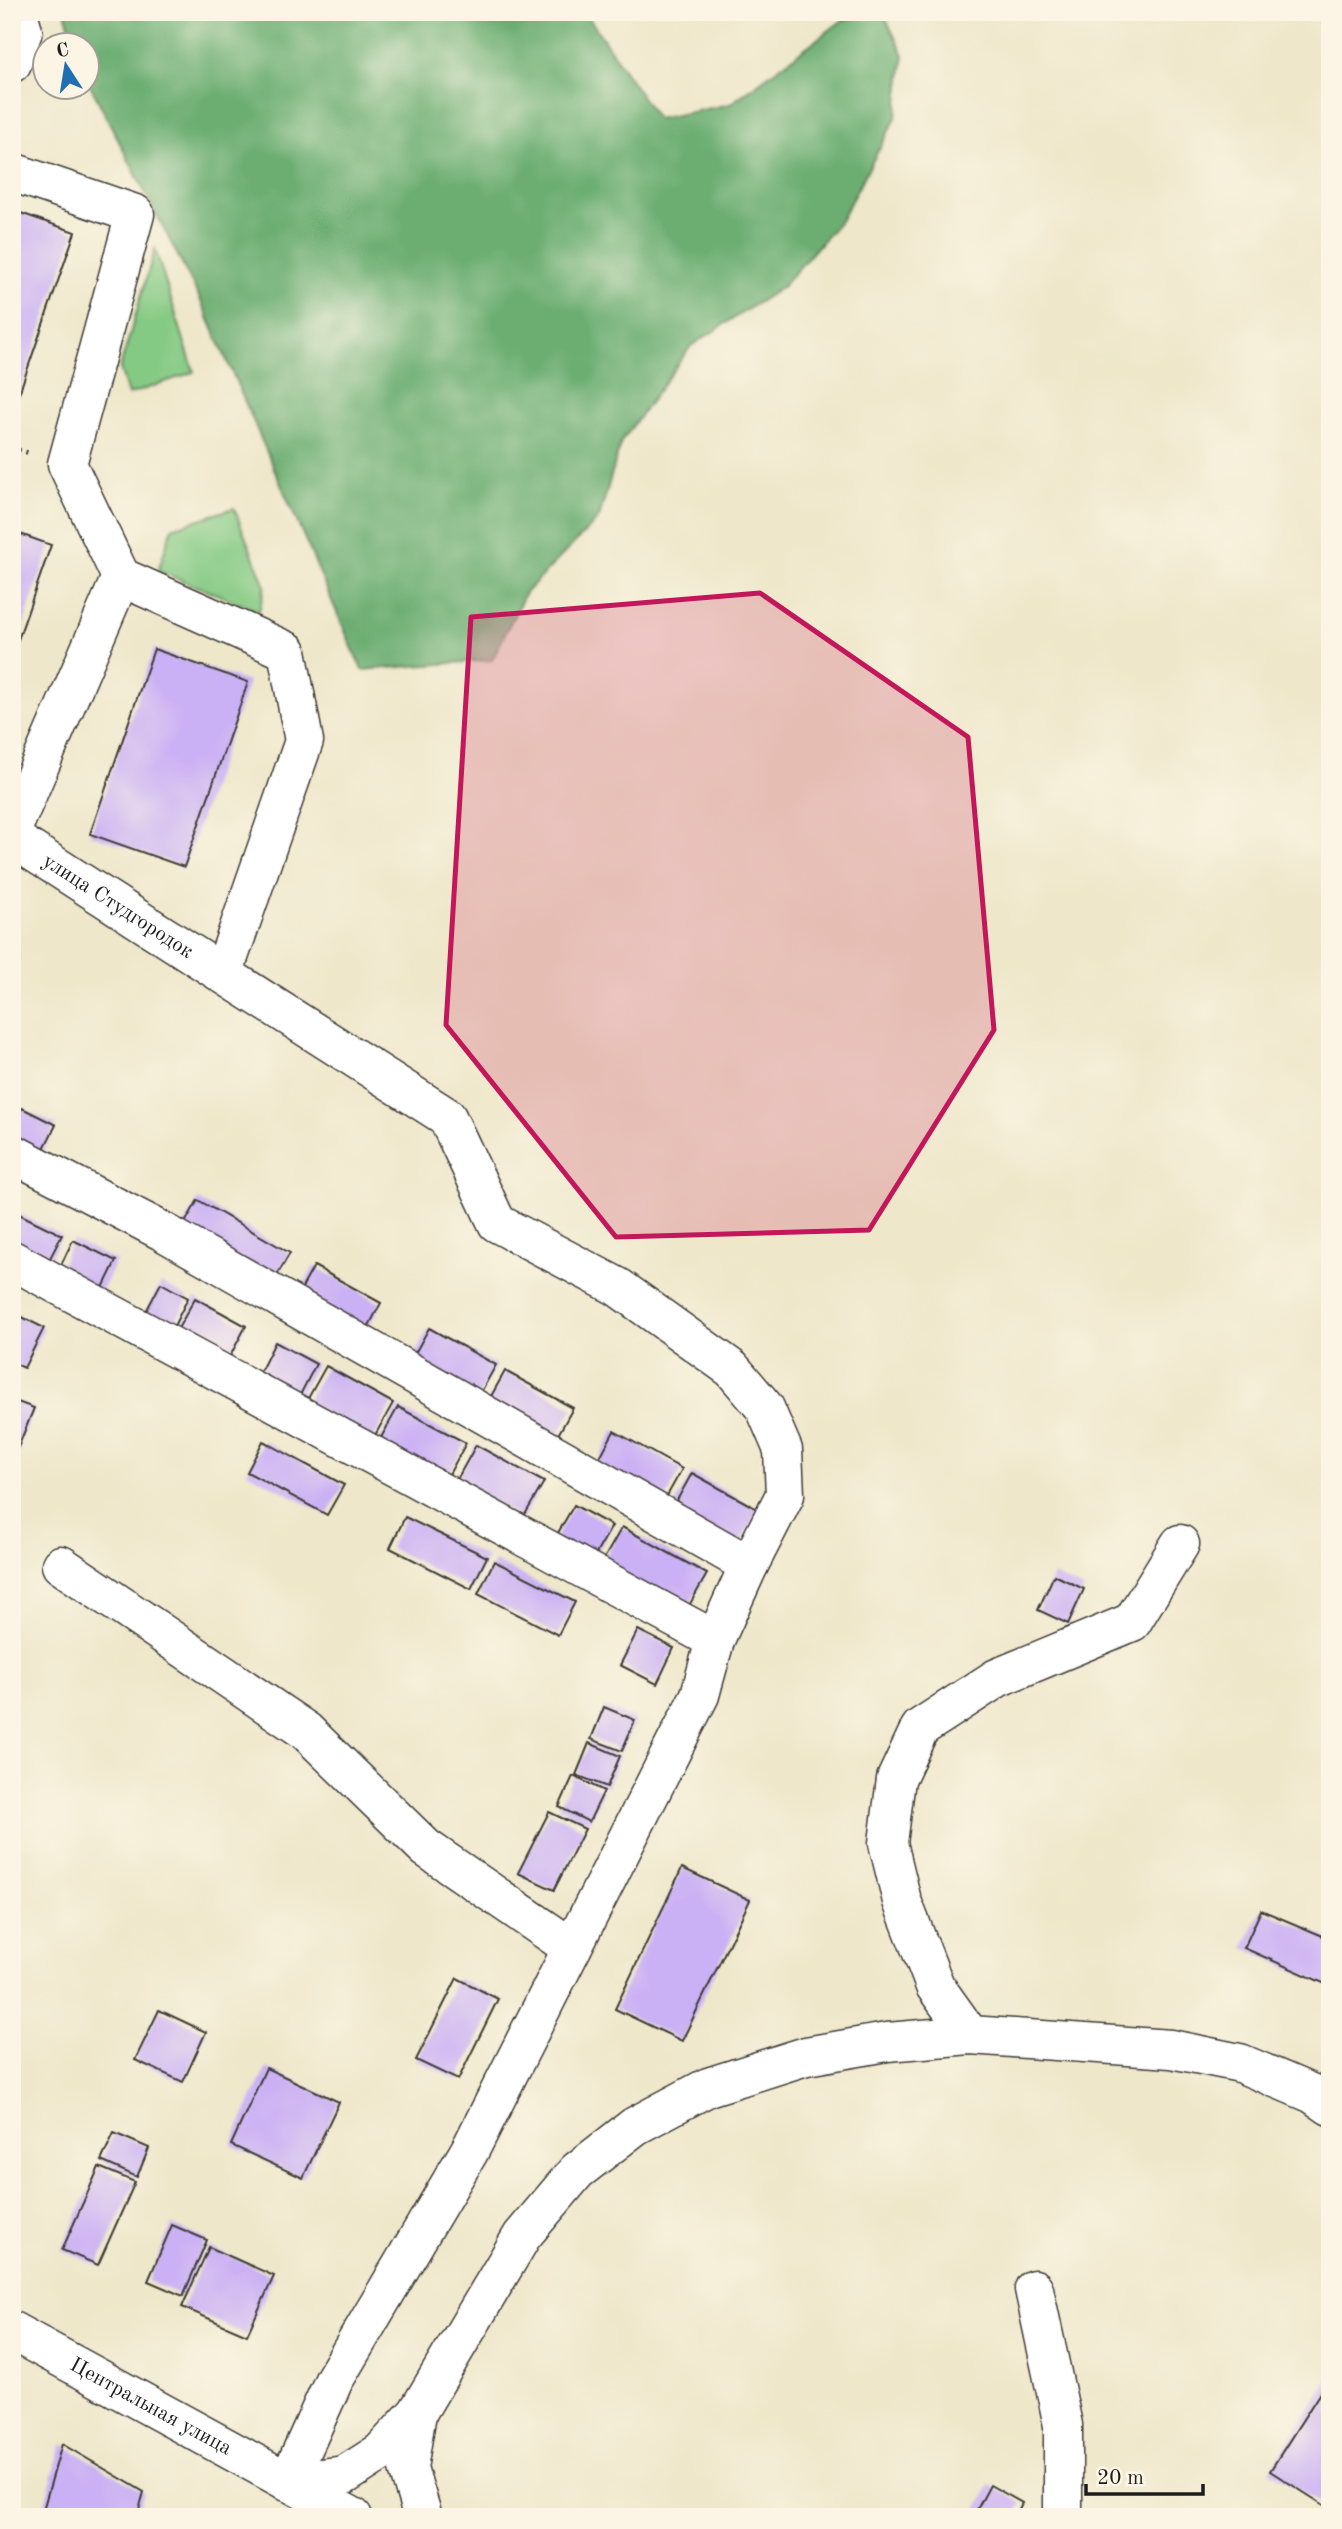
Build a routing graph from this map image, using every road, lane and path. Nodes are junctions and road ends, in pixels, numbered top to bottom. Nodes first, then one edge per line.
1 (18, 12) edge
2 (12, 63) edge
3 (12, 172) edge
4 (121, 577) junction
5 (12, 830) edge
6 (12, 838) edge
7 (223, 974) junction
8 (12, 1153) edge
9 (12, 1260) edge
10 (1180, 1544) dead end
11 (61, 1565) dead end
12 (749, 1565) junction
13 (715, 1640) junction
14 (572, 1948) junction
15 (970, 2035) junction
16 (1324, 2094) edge
17 (1034, 2289) dead end
18 (12, 2331) edge
19 (417, 2413) junction
20 (288, 2482) junction
21 (353, 2517) edge
22 (423, 2517) edge
23 (1063, 2517) edge

1 - 2 street
3 - 4 street
4 - 5 street
4 - 7 street
6 - 7 street, улица Студгородок
7 - 12 street, улица Студгородок
8 - 12 street
9 - 13 street
10 - 15 street
11 - 14 street
12 - 13 street, улица Студгородок
13 - 14 street, улица Студгородок
14 - 20 street, улица Студгородок
15 - 16 street
15 - 19 street
17 - 23 street
18 - 20 street, Центральная улица
19 - 20 street
19 - 22 street
20 - 21 street, Центральная улица

